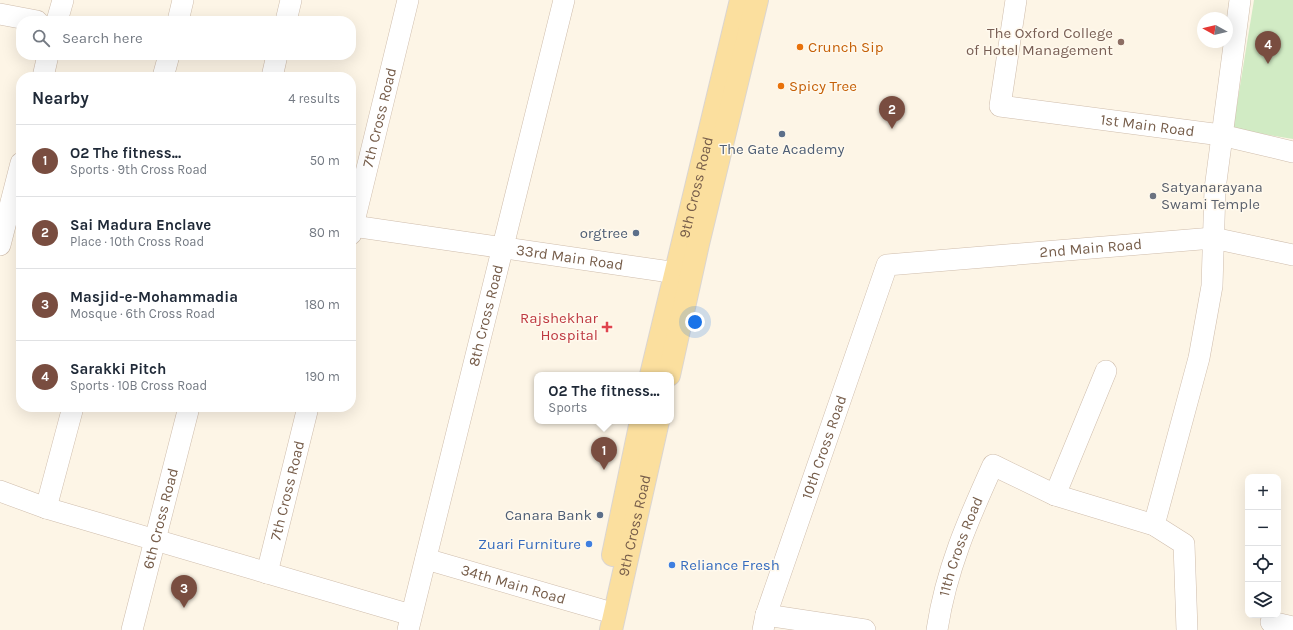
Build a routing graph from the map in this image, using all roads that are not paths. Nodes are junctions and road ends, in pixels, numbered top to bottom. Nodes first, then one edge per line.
1 (63, 0) edge
2 (184, 0) edge
3 (291, 0) edge
4 (408, 0) edge
5 (564, 0) edge
6 (741, 0) edge
7 (757, 0) edge
8 (1016, 0) edge
9 (1240, 0) edge
10 (0, 14) edge
11 (58, 16) edge
12 (179, 16) edge
13 (287, 16) edge
14 (16, 17) edge
15 (47, 60) edge
16 (168, 60) edge
17 (276, 60) edge
18 (44, 72) edge
19 (164, 72) edge
20 (273, 72) edge
21 (1221, 135) junction
22 (1293, 152) edge
23 (13, 170) edge
24 (356, 214) edge
25 (356, 230) edge
26 (1213, 238) junction
27 (0, 245) edge
28 (503, 248) junction
29 (1293, 255) edge
30 (887, 265) joint
31 (683, 274) junction
32 (1106, 371) dead end
33 (652, 372) edge
34 (669, 372) edge
35 (72, 412) edge
36 (188, 412) edge
37 (307, 412) edge
38 (640, 424) edge
39 (657, 424) edge
40 (0, 491) edge
41 (1055, 495) junction
42 (46, 508) junction
43 (1154, 525) junction
44 (155, 540) junction
45 (426, 559) junction
46 (268, 573) junction
47 (599, 620) edge
48 (410, 622) edge
49 (765, 622) edge
50 (1271, 622) dead end
51 (1293, 627) edge
52 (132, 630) edge
53 (611, 630) edge
54 (865, 630) edge
55 (937, 630) edge
56 (1187, 630) edge

1 - 11 street
2 - 12 street
3 - 13 street
4 - 24 street, 7th Cross Road
5 - 28 street, 8th Cross Road
6 - 31 main road, 9th Cross Road
7 - 31 main road, 9th Cross Road
8 - 21 street, 1st Main Road
9 - 21 street
10 - 14 street
15 - 18 street
16 - 19 street
17 - 20 street
21 - 22 street, 1st Main Road
21 - 26 street
23 - 27 street
25 - 28 street, 33rd Main Road
26 - 29 street, 2nd Main Road
26 - 30 street, 2nd Main Road
26 - 43 street
28 - 31 street, 33rd Main Road
28 - 45 street, 8th Cross Road
30 - 49 street, 10th Cross Road
31 - 33 main road, 9th Cross Road
31 - 34 main road, 9th Cross Road
32 - 41 street
35 - 42 street
36 - 44 street, 6th Cross Road
37 - 46 street, 7th Cross Road
38 - 47 main road, 9th Cross Road
39 - 53 main road, 9th Cross Road
40 - 42 street
41 - 43 street
41 - 55 street, 11th Cross Road
42 - 44 street
43 - 56 street
44 - 46 street
44 - 52 street, 6th Cross Road
45 - 47 street, 34th Main Road
45 - 48 street, 8th Cross Road
46 - 48 street
49 - 54 street
50 - 51 street

